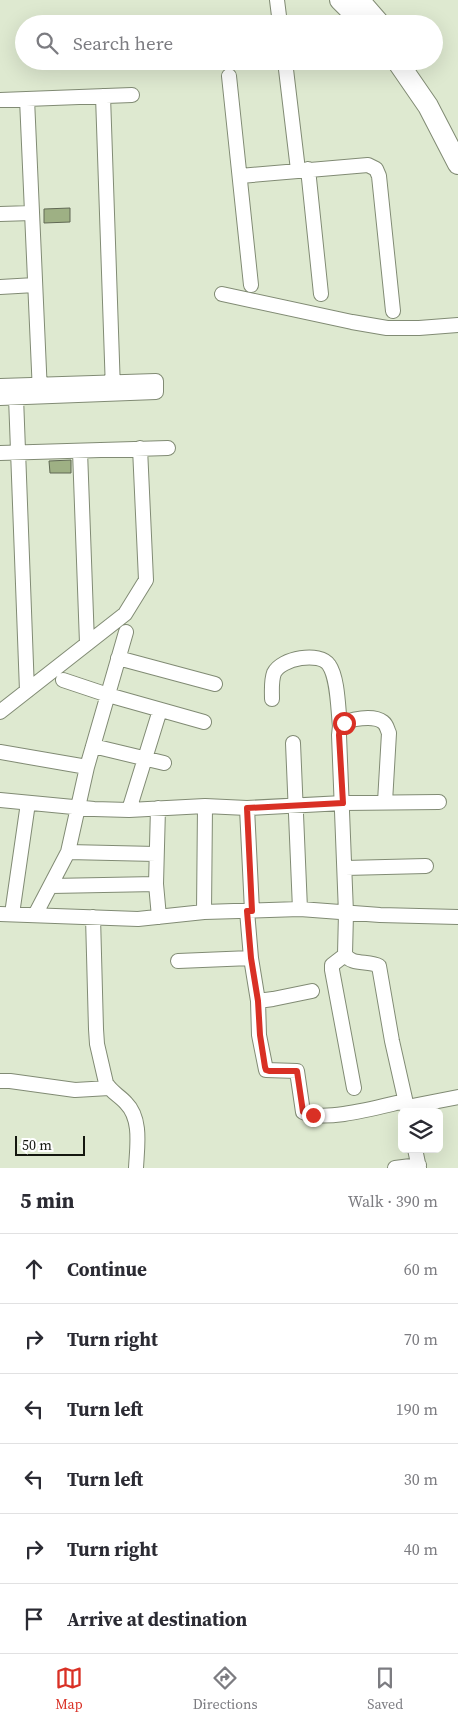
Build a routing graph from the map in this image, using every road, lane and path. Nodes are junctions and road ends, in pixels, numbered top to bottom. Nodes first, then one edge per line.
1 (277, 0) edge
2 (340, 0) edge
3 (359, 0) edge
4 (279, 15) edge
5 (355, 15) edge
6 (372, 15) edge
7 (286, 70) edge
8 (403, 70) edge
9 (416, 70) edge
10 (229, 76) dead end
11 (132, 95) dead end
12 (103, 96) junction
13 (28, 99) junction
14 (0, 100) edge
15 (458, 139) edge
16 (458, 164) edge
17 (303, 170) junction
18 (240, 176) junction
19 (32, 213) junction
20 (0, 214) edge
21 (35, 285) junction
22 (251, 285) dead end
23 (0, 286) edge
24 (222, 294) dead end
25 (321, 294) dead end
26 (393, 311) dead end
27 (458, 325) edge
28 (0, 386) edge
29 (40, 391) junction
30 (16, 397) junction
31 (0, 398) edge
32 (140, 448) junction
33 (168, 448) dead end
34 (80, 451) junction
35 (0, 453) edge
36 (18, 453) junction
37 (126, 632) dead end
38 (87, 643) junction
39 (118, 658) junction
40 (63, 680) dead end
41 (215, 684) dead end
42 (26, 691) junction
43 (108, 695) junction
44 (272, 700) dead end
45 (160, 710) junction
46 (0, 712) edge
47 (204, 722) dead end
48 (340, 726) junction
49 (294, 743) dead end
50 (93, 746) junction
51 (0, 752) edge
52 (144, 758) junction
53 (164, 763) dead end
54 (87, 767) junction
55 (0, 800) edge
56 (385, 802) junction
57 (439, 802) dead end
58 (28, 803) junction
59 (343, 803) junction
60 (295, 805) junction
61 (205, 806) junction
62 (78, 808) junction
63 (158, 808) junction
64 (247, 808) junction
65 (129, 810) junction
66 (68, 852) junction
67 (156, 854) junction
68 (426, 866) dead end
69 (345, 868) junction
70 (156, 884) junction
71 (51, 886) junction
72 (300, 909) junction
73 (249, 911) junction
74 (204, 912) junction
75 (346, 913) junction
76 (6, 914) edge
77 (34, 915) junction
78 (159, 917) junction
79 (458, 917) edge
80 (93, 918) junction
81 (345, 955) junction
82 (251, 958) junction
83 (178, 961) dead end
84 (312, 991) dead end
85 (258, 1001) junction
86 (0, 1081) edge
87 (109, 1088) junction
88 (354, 1088) dead end
89 (458, 1097) edge
90 (406, 1106) edge
91 (417, 1153) edge
92 (419, 1166) edge
93 (136, 1168) edge
94 (395, 1168) edge

1 - 4 street
2 - 5 highway
3 - 6 highway
7 - 17 street
8 - 16 highway
9 - 15 highway
10 - 18 street
11 - 12 street
12 - 13 street
12 - 29 street
13 - 14 street
13 - 19 street
17 - 18 street
17 - 25 street
17 - 26 street
18 - 22 street
19 - 20 street
19 - 21 street
21 - 23 street
21 - 29 street
24 - 27 street
28 - 29 street
29 - 30 street
30 - 31 street
30 - 36 street
32 - 33 street
32 - 34 street
32 - 38 street
34 - 36 street
34 - 38 street
35 - 36 street
36 - 42 street
37 - 39 street
38 - 42 street
39 - 41 street
39 - 43 street
40 - 43 street
42 - 46 street
43 - 45 street
43 - 50 street
44 - 48 street
45 - 47 street
45 - 52 street
48 - 56 street
48 - 59 street
49 - 60 street
50 - 52 street
50 - 54 street
51 - 54 street
52 - 53 street
52 - 65 street
54 - 62 street
55 - 58 street
56 - 57 street
56 - 59 street
58 - 62 street
58 - 76 street
59 - 60 street
59 - 69 street
60 - 64 street
60 - 72 street
61 - 63 street
61 - 64 street
61 - 74 street
62 - 65 street
62 - 66 street
63 - 65 street
63 - 67 street
64 - 73 street
66 - 67 street
66 - 71 street
67 - 70 street
68 - 69 street
69 - 75 street
70 - 71 street
70 - 78 street
71 - 77 street
72 - 73 street
72 - 75 street
73 - 74 street
73 - 82 street
74 - 78 street
75 - 79 street
75 - 81 street
76 - 77 street
77 - 80 street
78 - 80 street
80 - 87 street
81 - 88 street
81 - 90 street
82 - 83 street
82 - 85 street
84 - 85 street
85 - 90 street
86 - 87 street
87 - 93 street
89 - 90 street
91 - 92 street
92 - 94 street

